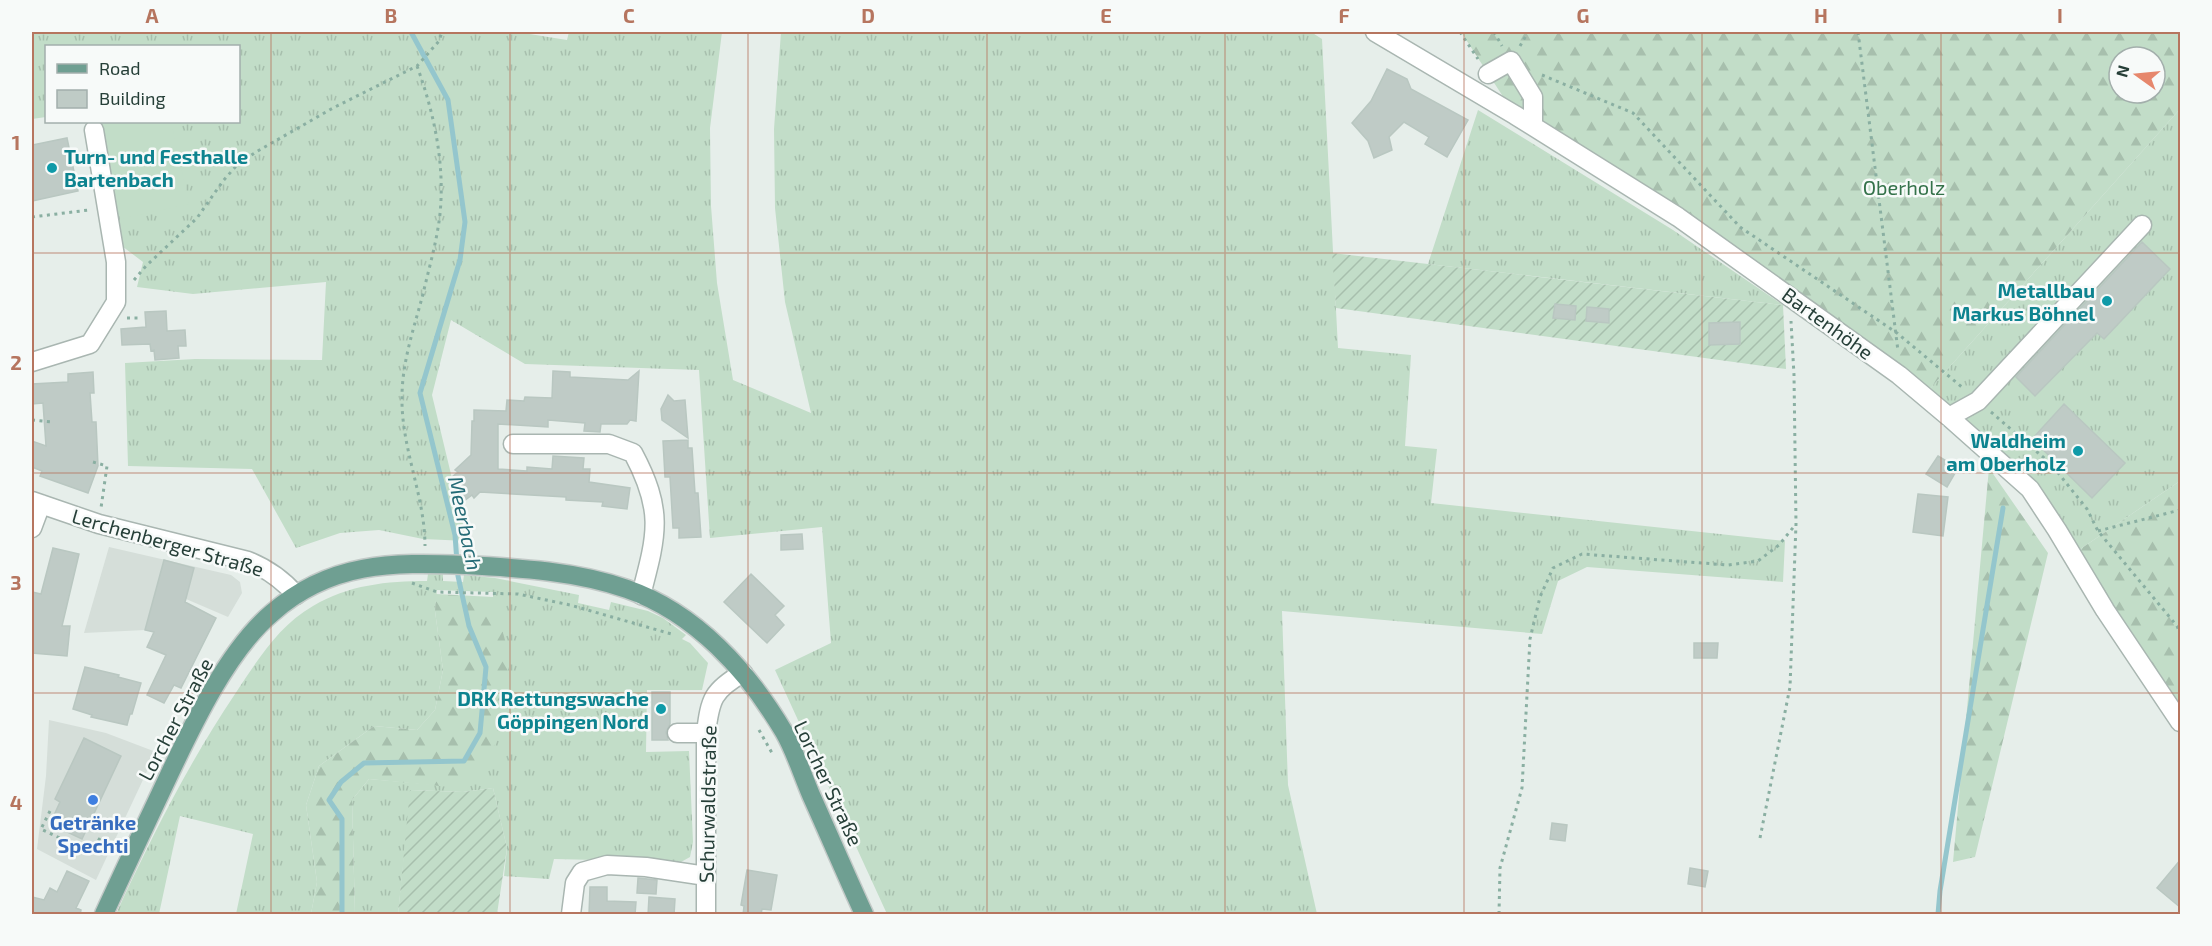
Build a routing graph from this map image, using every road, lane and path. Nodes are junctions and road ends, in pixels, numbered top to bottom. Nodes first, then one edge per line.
1 (442, 32) edge
2 (1375, 32) edge
3 (1494, 32) edge
4 (1858, 32) edge
5 (1510, 62) junction
6 (417, 66) junction
7 (1488, 74) dead end
8 (1541, 74) dead end
9 (1533, 126) junction
10 (94, 130) dead end
11 (108, 208) junction
12 (32, 217) edge
13 (2142, 225) dead end
14 (1789, 295) junction
15 (116, 302) junction
16 (1897, 333) junction
17 (32, 362) edge
18 (1899, 375) junction
19 (1978, 401) junction
20 (1949, 417) junction
21 (32, 420) edge
22 (53, 422) dead end
23 (513, 444) dead end
24 (93, 462) dead end
25 (36, 502) edge
26 (2181, 510) edge
27 (99, 524) junction
28 (1796, 524) junction
29 (32, 528) edge
30 (2097, 531) junction
31 (425, 543) dead end
32 (425, 588) dead end
33 (296, 595) junction
34 (641, 595) junction
35 (2181, 633) edge
36 (678, 636) dead end
37 (743, 673) junction
38 (754, 722) dead end
39 (2181, 722) edge
40 (677, 733) dead end
41 (706, 733) junction
42 (778, 762) dead end
43 (50, 811) dead end
44 (100, 838) dead end
45 (1760, 838) dead end
46 (706, 876) junction
47 (104, 915) edge
48 (571, 915) edge
49 (706, 915) edge
50 (864, 915) edge
51 (1498, 915) edge

1 - 6 path
2 - 9 street, Bartenhöhe
3 - 5 path
4 - 16 path
5 - 7 street
5 - 9 street
6 - 15 path
6 - 31 path
8 - 16 path
9 - 14 street, Bartenhöhe
10 - 11 street
11 - 12 path
11 - 15 street
13 - 19 street
14 - 18 street, Bartenhöhe
14 - 28 path
15 - 17 street
16 - 18 path
16 - 19 path
18 - 20 street, Bartenhöhe
19 - 20 street
19 - 30 path
20 - 39 street, Bartenhöhe
21 - 22 path
23 - 34 street
24 - 27 path
25 - 27 street, Lerchenberger Straße
25 - 29 street
26 - 30 path
27 - 33 street, Lerchenberger Straße
28 - 45 path
28 - 51 path
30 - 35 path
32 - 36 path
33 - 34 main road, Lorcher Straße
33 - 47 main road, Lorcher Straße
34 - 37 main road, Lorcher Straße
37 - 41 street, Schurwaldstraße
37 - 50 main road, Lorcher Straße
38 - 42 path
40 - 41 street
41 - 46 street, Schurwaldstraße
43 - 44 path
46 - 48 street
46 - 49 street, Schurwaldstraße

